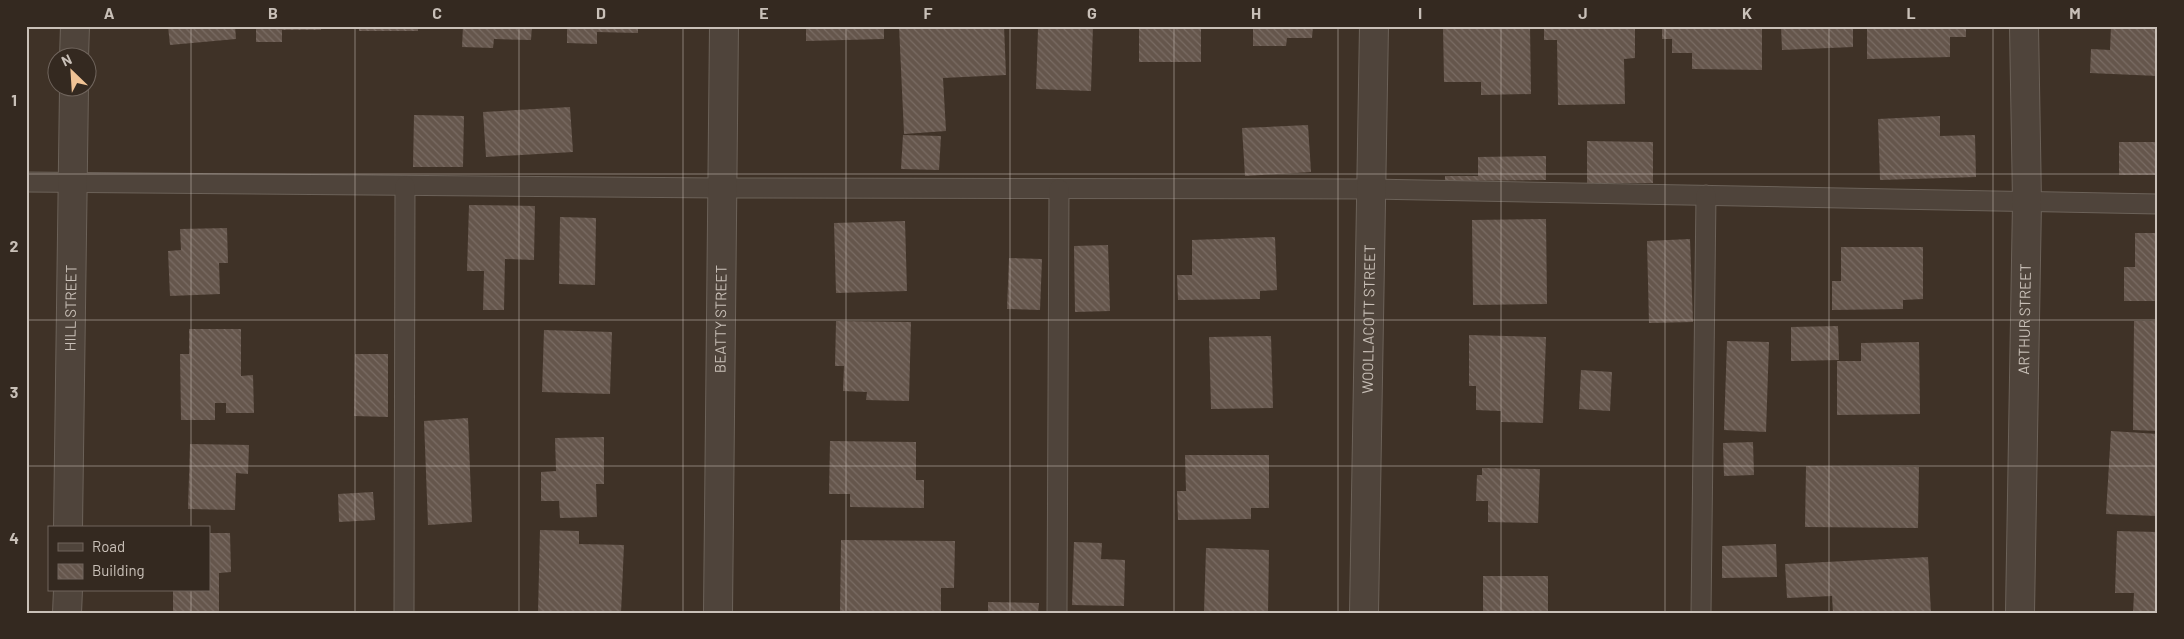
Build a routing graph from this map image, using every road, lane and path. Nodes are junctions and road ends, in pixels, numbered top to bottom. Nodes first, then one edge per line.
1 (75, 26) edge
2 (724, 26) edge
3 (1374, 26) edge
4 (2024, 26) edge
5 (74, 48) edge
6 (74, 98) edge
7 (26, 182) edge
8 (73, 183) junction
9 (405, 186) junction
10 (722, 188) junction
11 (1060, 189) junction
12 (1371, 189) junction
13 (1706, 195) junction
14 (2027, 202) junction
15 (2158, 204) edge
16 (68, 526) edge
17 (68, 592) edge
18 (67, 613) edge
19 (404, 613) edge
20 (718, 613) edge
21 (1057, 613) edge
22 (1364, 613) edge
23 (1701, 613) edge
24 (2020, 613) edge

1 - 5 street
2 - 10 street, BEATTY STREET
3 - 12 street, WOOLLACOTT STREET
4 - 14 street, ARTHUR STREET
6 - 8 street, HILL STREET
7 - 8 lane
8 - 9 lane
8 - 16 street, HILL STREET
9 - 10 lane
9 - 19 lane
10 - 11 lane
10 - 20 street, BEATTY STREET
11 - 12 lane
11 - 21 lane
12 - 13 lane
12 - 22 street, WOOLLACOTT STREET
13 - 14 lane
13 - 23 lane
14 - 15 lane
14 - 24 street, ARTHUR STREET
17 - 18 street

